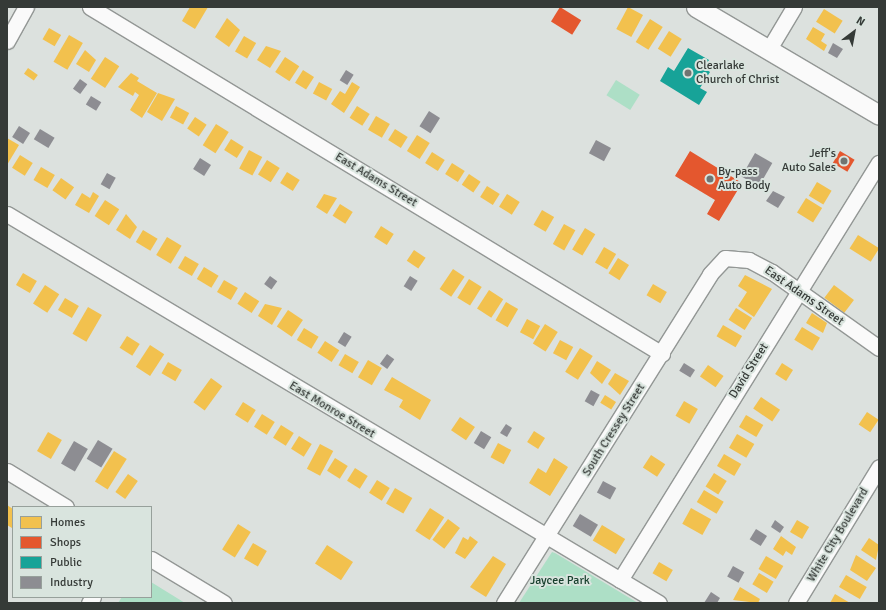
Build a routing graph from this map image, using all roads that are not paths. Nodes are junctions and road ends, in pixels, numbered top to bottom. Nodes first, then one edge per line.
1 (26, 7) edge
2 (90, 7) edge
3 (696, 7) edge
4 (794, 7) edge
5 (7, 41) edge
6 (769, 49) junction
7 (879, 115) edge
8 (879, 163) edge
9 (7, 214) edge
10 (725, 258) joint
11 (799, 290) junction
12 (879, 348) edge
13 (662, 354) junction
14 (879, 467) edge
15 (7, 471) edge
16 (64, 506) edge
17 (547, 537) junction
18 (152, 560) edge
19 (620, 580) junction
20 (224, 603) edge
21 (504, 603) edge
22 (659, 603) edge
23 (796, 603) edge

1 - 5 street
2 - 13 street, East Adams Street
3 - 6 main road
4 - 6 street
6 - 7 main road
8 - 11 street, David Street
9 - 17 street, East Monroe Street
10 - 11 street, East Adams Street
10 - 13 street, South Cressey Street
11 - 12 street, East Adams Street
11 - 19 street, David Street
13 - 17 street, South Cressey Street
14 - 23 street, White City Boulevard
15 - 16 street
17 - 19 street, East Monroe Street
17 - 21 street, South Cressey Street
18 - 20 street
19 - 22 street, East Monroe Street

